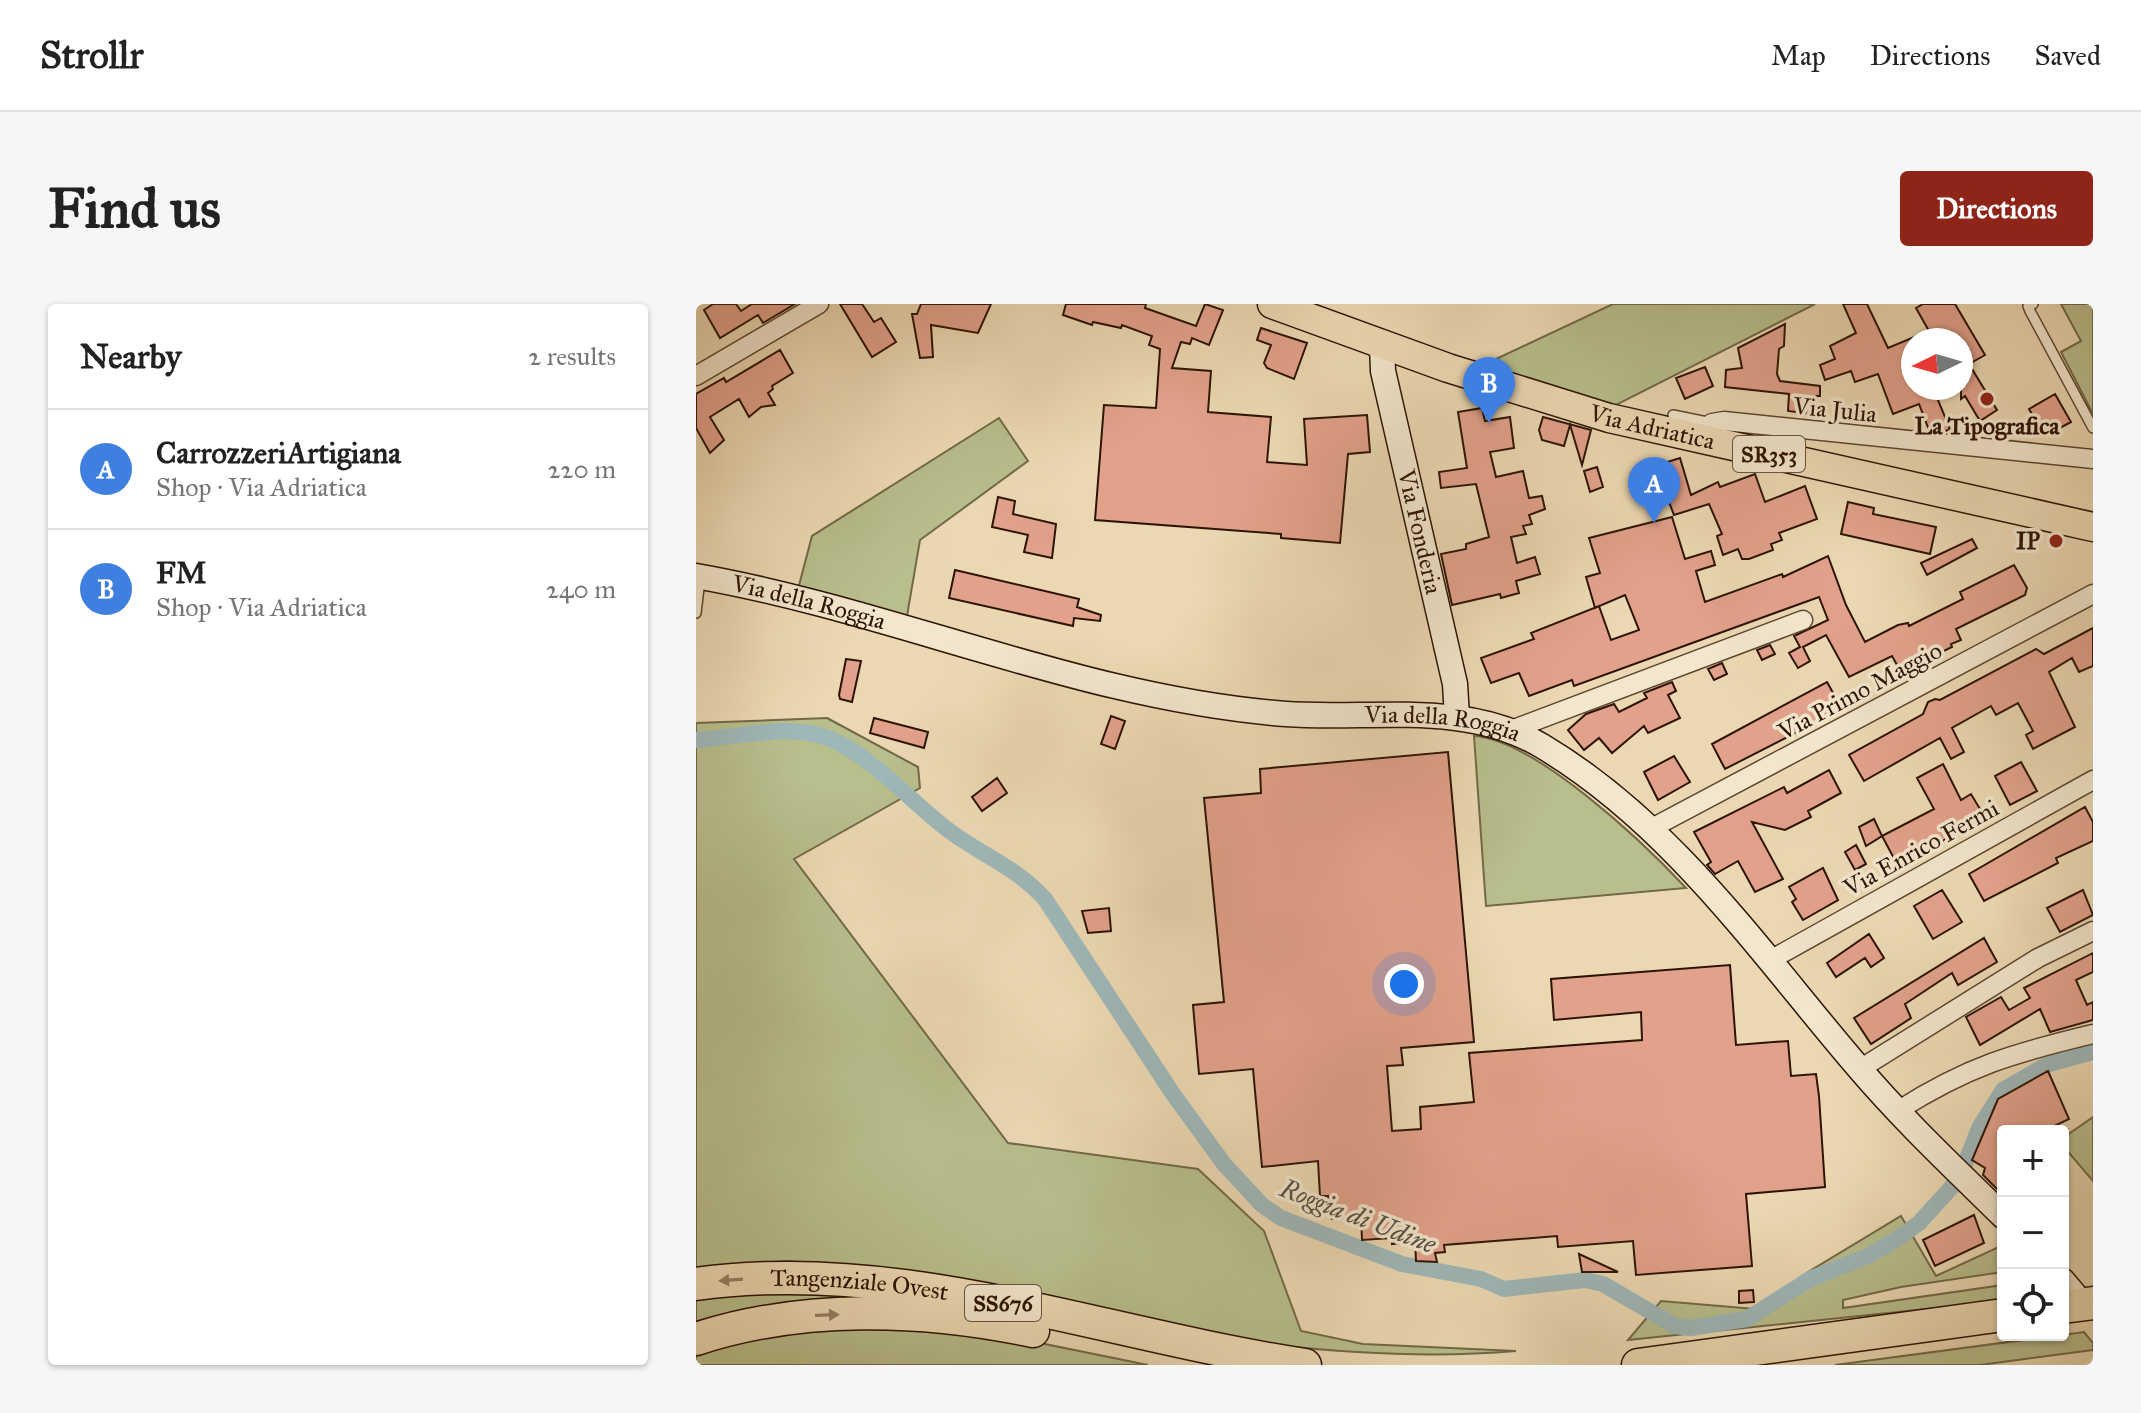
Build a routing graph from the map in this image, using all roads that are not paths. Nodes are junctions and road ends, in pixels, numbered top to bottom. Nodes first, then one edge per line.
1 (819, 304) edge
2 (1272, 304) edge
3 (2033, 304) edge
4 (1382, 346) junction
5 (696, 376) edge
6 (1673, 415) dead end
7 (2093, 428) edge
8 (1710, 432) junction
9 (1760, 440) junction
10 (2093, 459) edge
11 (2093, 527) edge
12 (698, 576) edge
13 (2093, 594) edge
14 (696, 613) edge
15 (1803, 620) dead end
16 (1457, 717) junction
17 (1511, 730) junction
18 (2093, 780) edge
19 (1650, 829) junction
20 (2093, 931) edge
21 (1772, 959) junction
22 (2093, 1034) edge
23 (1860, 1069) junction
24 (1899, 1110) junction
25 (1997, 1210) edge
26 (696, 1284) edge
27 (1997, 1316) edge
28 (2093, 1323) edge
29 (2069, 1326) edge
30 (1997, 1337) edge
31 (696, 1339) edge
32 (1191, 1365) edge
33 (1305, 1365) edge
34 (1638, 1365) edge
35 (1795, 1365) edge

1 - 5 street
2 - 4 main road, Via Adriatica
3 - 7 lane
4 - 8 main road, Via Adriatica / SR353
4 - 16 street, Via Fonderia
6 - 8 lane
8 - 9 main road, Via Adriatica / SR353
9 - 10 street, Via Julia
9 - 11 main road, Via Adriatica / SR353
12 - 14 lane
12 - 16 street, Via della Roggia
13 - 19 street, Via Primo Maggio
15 - 17 street
16 - 17 street, Via della Roggia
17 - 19 street, Via della Roggia
18 - 21 street, Via Enrico Fermi
19 - 21 street, Via della Roggia
20 - 23 street
21 - 23 street, Via della Roggia
22 - 24 street
23 - 24 street, Via della Roggia
24 - 25 street, Via della Roggia
33 -> 26 highway, Tangenziale Ovest / SS676
27 - 34 highway
28 - 29 highway
30 - 35 highway
31 -> 32 highway, Tangenziale Ovest / SS676

